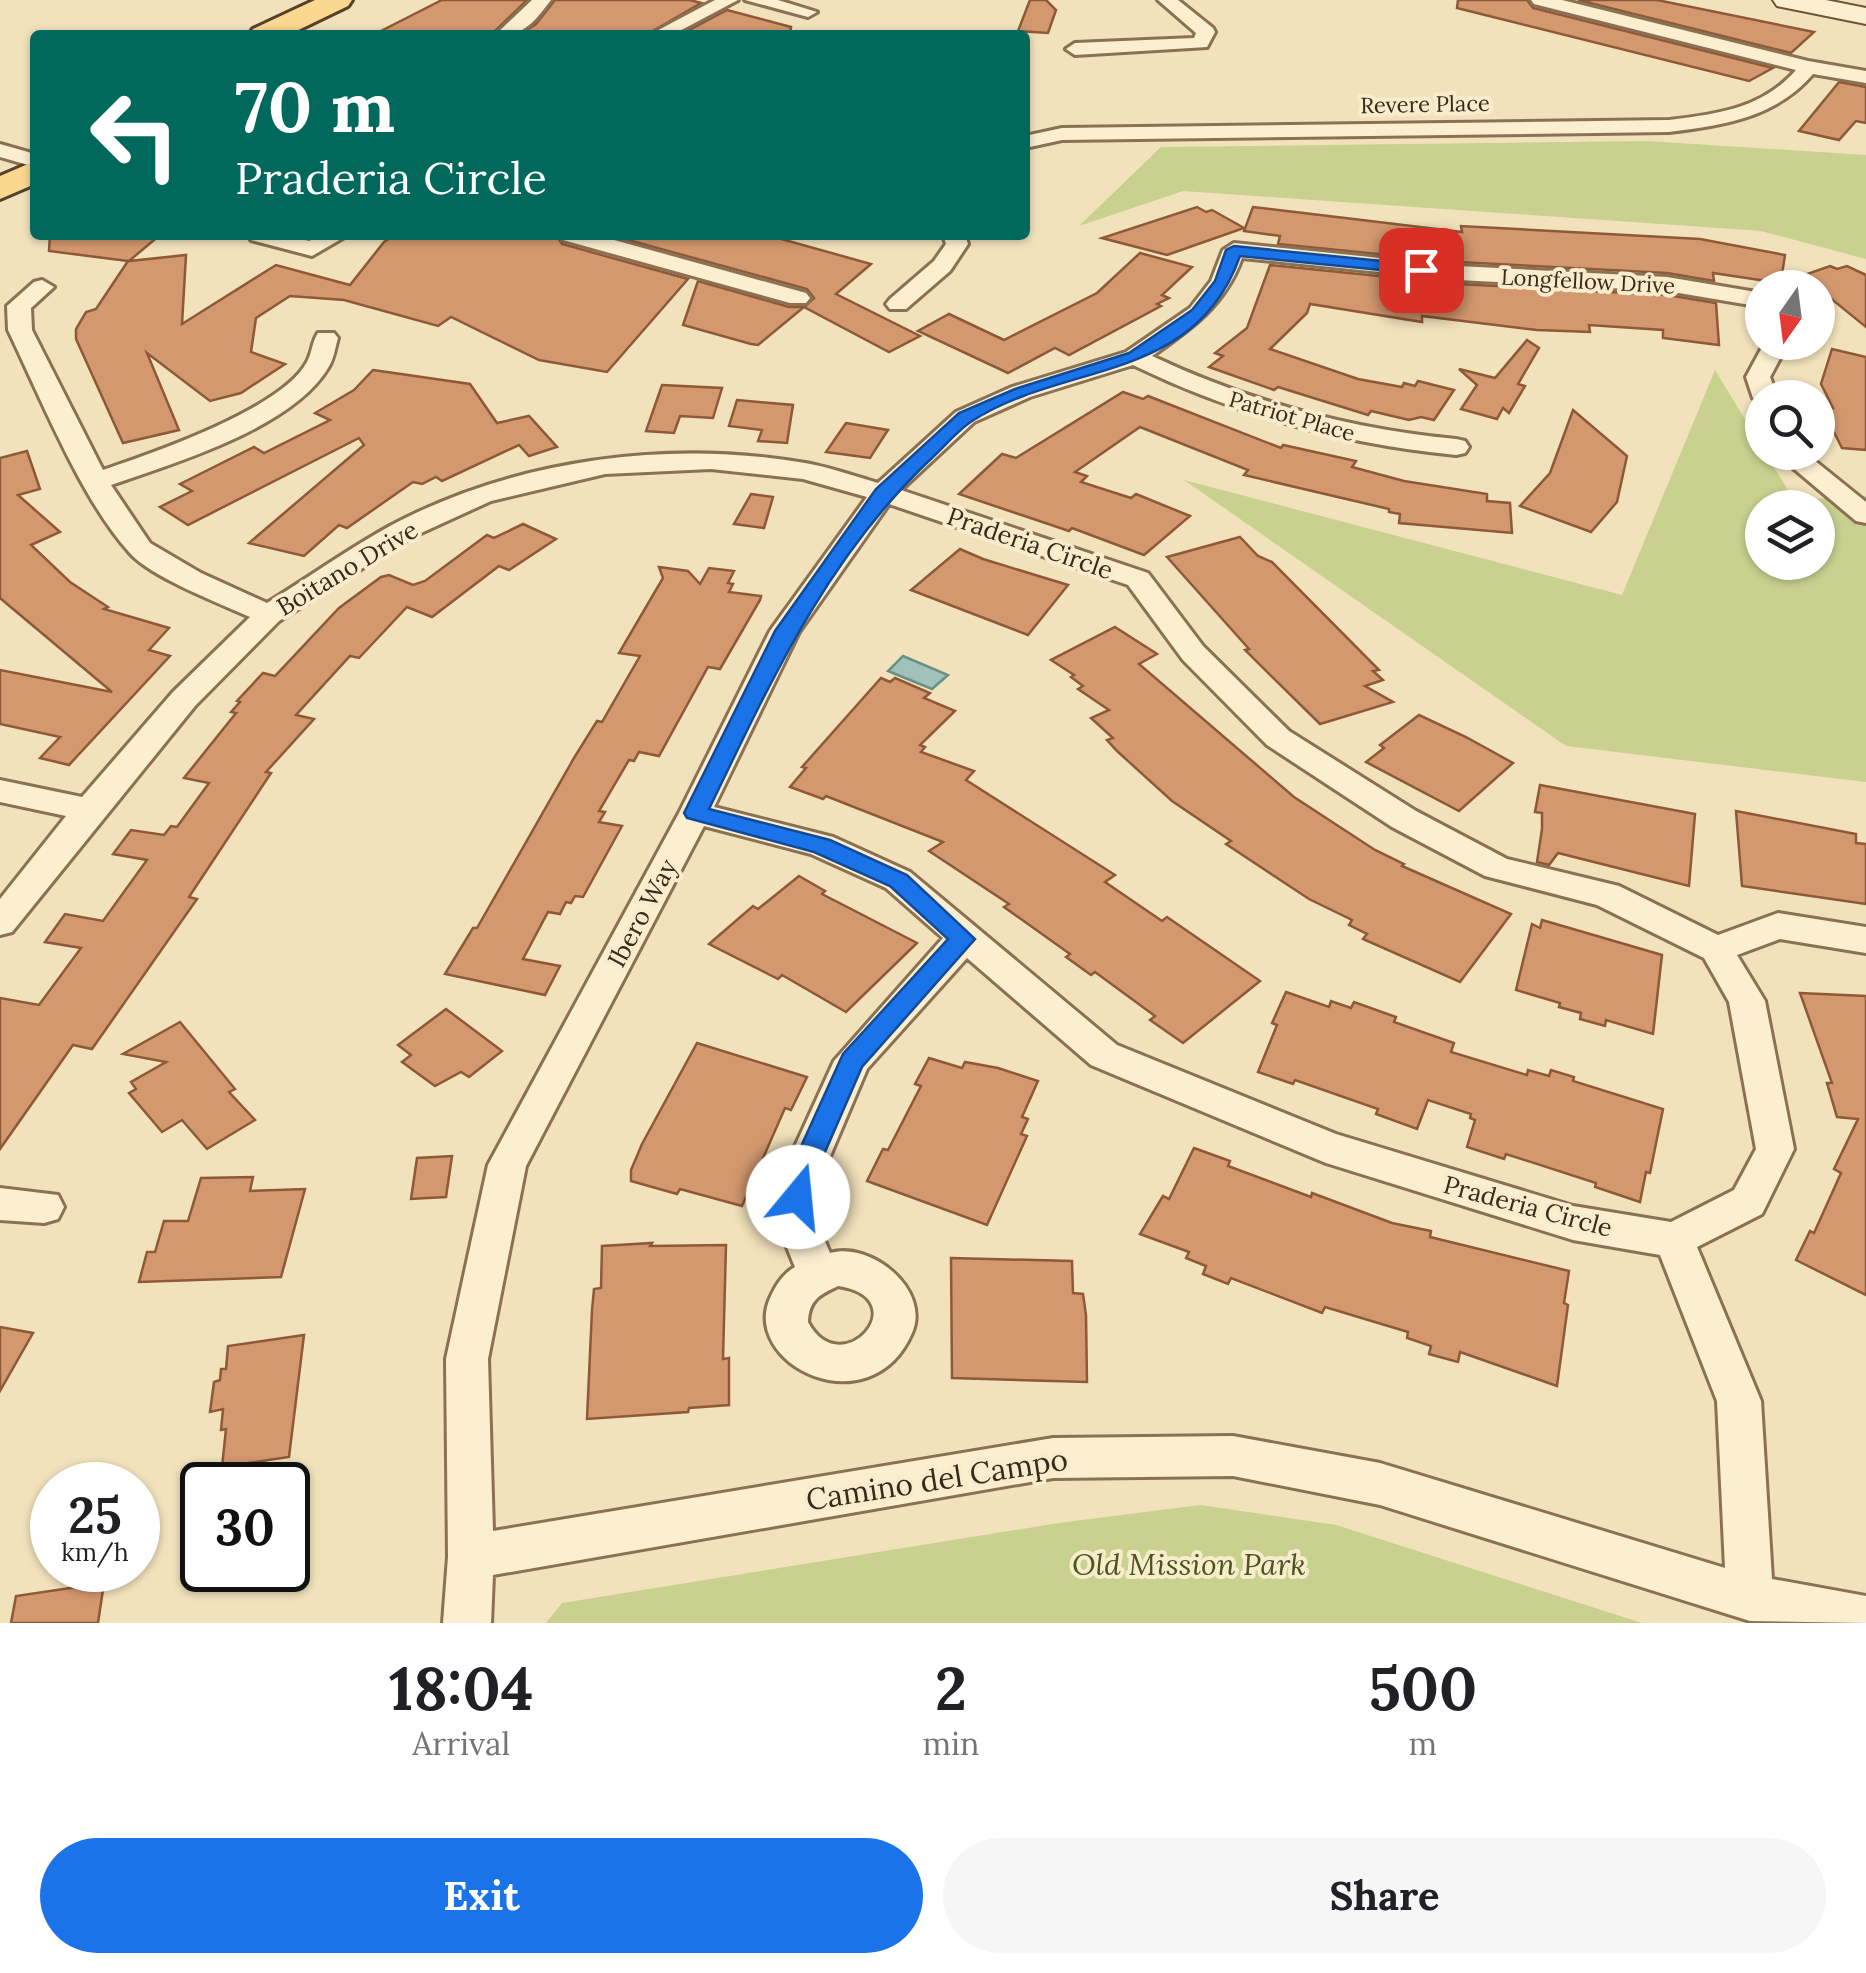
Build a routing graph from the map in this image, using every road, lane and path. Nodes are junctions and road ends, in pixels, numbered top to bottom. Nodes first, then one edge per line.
1 (542, 0) edge
2 (729, 0) edge
3 (754, 0) edge
4 (1167, 0) edge
5 (1540, 0) edge
6 (1786, 0) edge
7 (350, 4) edge
8 (808, 12) dead end
9 (1866, 16) edge
10 (278, 30) edge
11 (312, 30) edge
12 (513, 30) edge
13 (668, 30) edge
14 (1075, 49) dead end
15 (1808, 67) junction
16 (1866, 77) edge
17 (1030, 141) edge
18 (24, 162) edge
19 (0, 188) edge
20 (279, 240) edge
21 (328, 240) edge
22 (588, 240) edge
23 (956, 240) edge
24 (1234, 250) joint
25 (42, 287) dead end
26 (1745, 297) edge
27 (798, 298) dead end
28 (898, 304) dead end
29 (326, 338) dead end
30 (1135, 357) junction
31 (1456, 447) dead end
32 (1810, 470) edge
33 (95, 481) junction
34 (883, 493) junction
35 (1866, 515) edge
36 (269, 615) junction
37 (0, 791) edge
38 (89, 810) junction
39 (695, 813) junction
40 (0, 923) edge
41 (963, 939) junction
42 (1866, 940) edge
43 (1716, 949) junction
44 (0, 1204) edge
45 (44, 1207) dead end
46 (1674, 1240) junction
47 (818, 1273) dead end
48 (471, 1557) junction
49 (1750, 1598) junction
50 (1866, 1618) edge
51 (467, 1623) edge

1 - 12 street
2 - 13 street
3 - 8 street
4 - 14 street
5 - 15 street
6 - 9 main road
7 - 10 main road
7 - 11 main road
15 - 16 street
15 - 17 street, Revere Place
18 - 19 main road
20 - 21 street
22 - 27 street
23 - 28 street
24 - 26 street, Longfellow Drive
24 - 30 street, Ibero Way
25 - 33 street
29 - 33 street
30 - 31 street, Patriot Place
30 - 34 street, Ibero Way
32 - 35 street
33 - 36 street
34 - 36 street, Boitano Drive
34 - 39 street, Ibero Way
34 - 43 street, Praderia Circle
36 - 38 street, Boitano Drive
37 - 38 street
38 - 40 street, Boitano Drive
39 - 41 street, Praderia Circle
39 - 48 street, Ibero Way
41 - 46 street, Praderia Circle
41 - 47 street
42 - 43 street
43 - 46 street
44 - 45 street
46 - 49 street
48 - 49 street, Camino del Campo
48 - 51 street, Ibero Way
49 - 50 street, Camino del Campo

